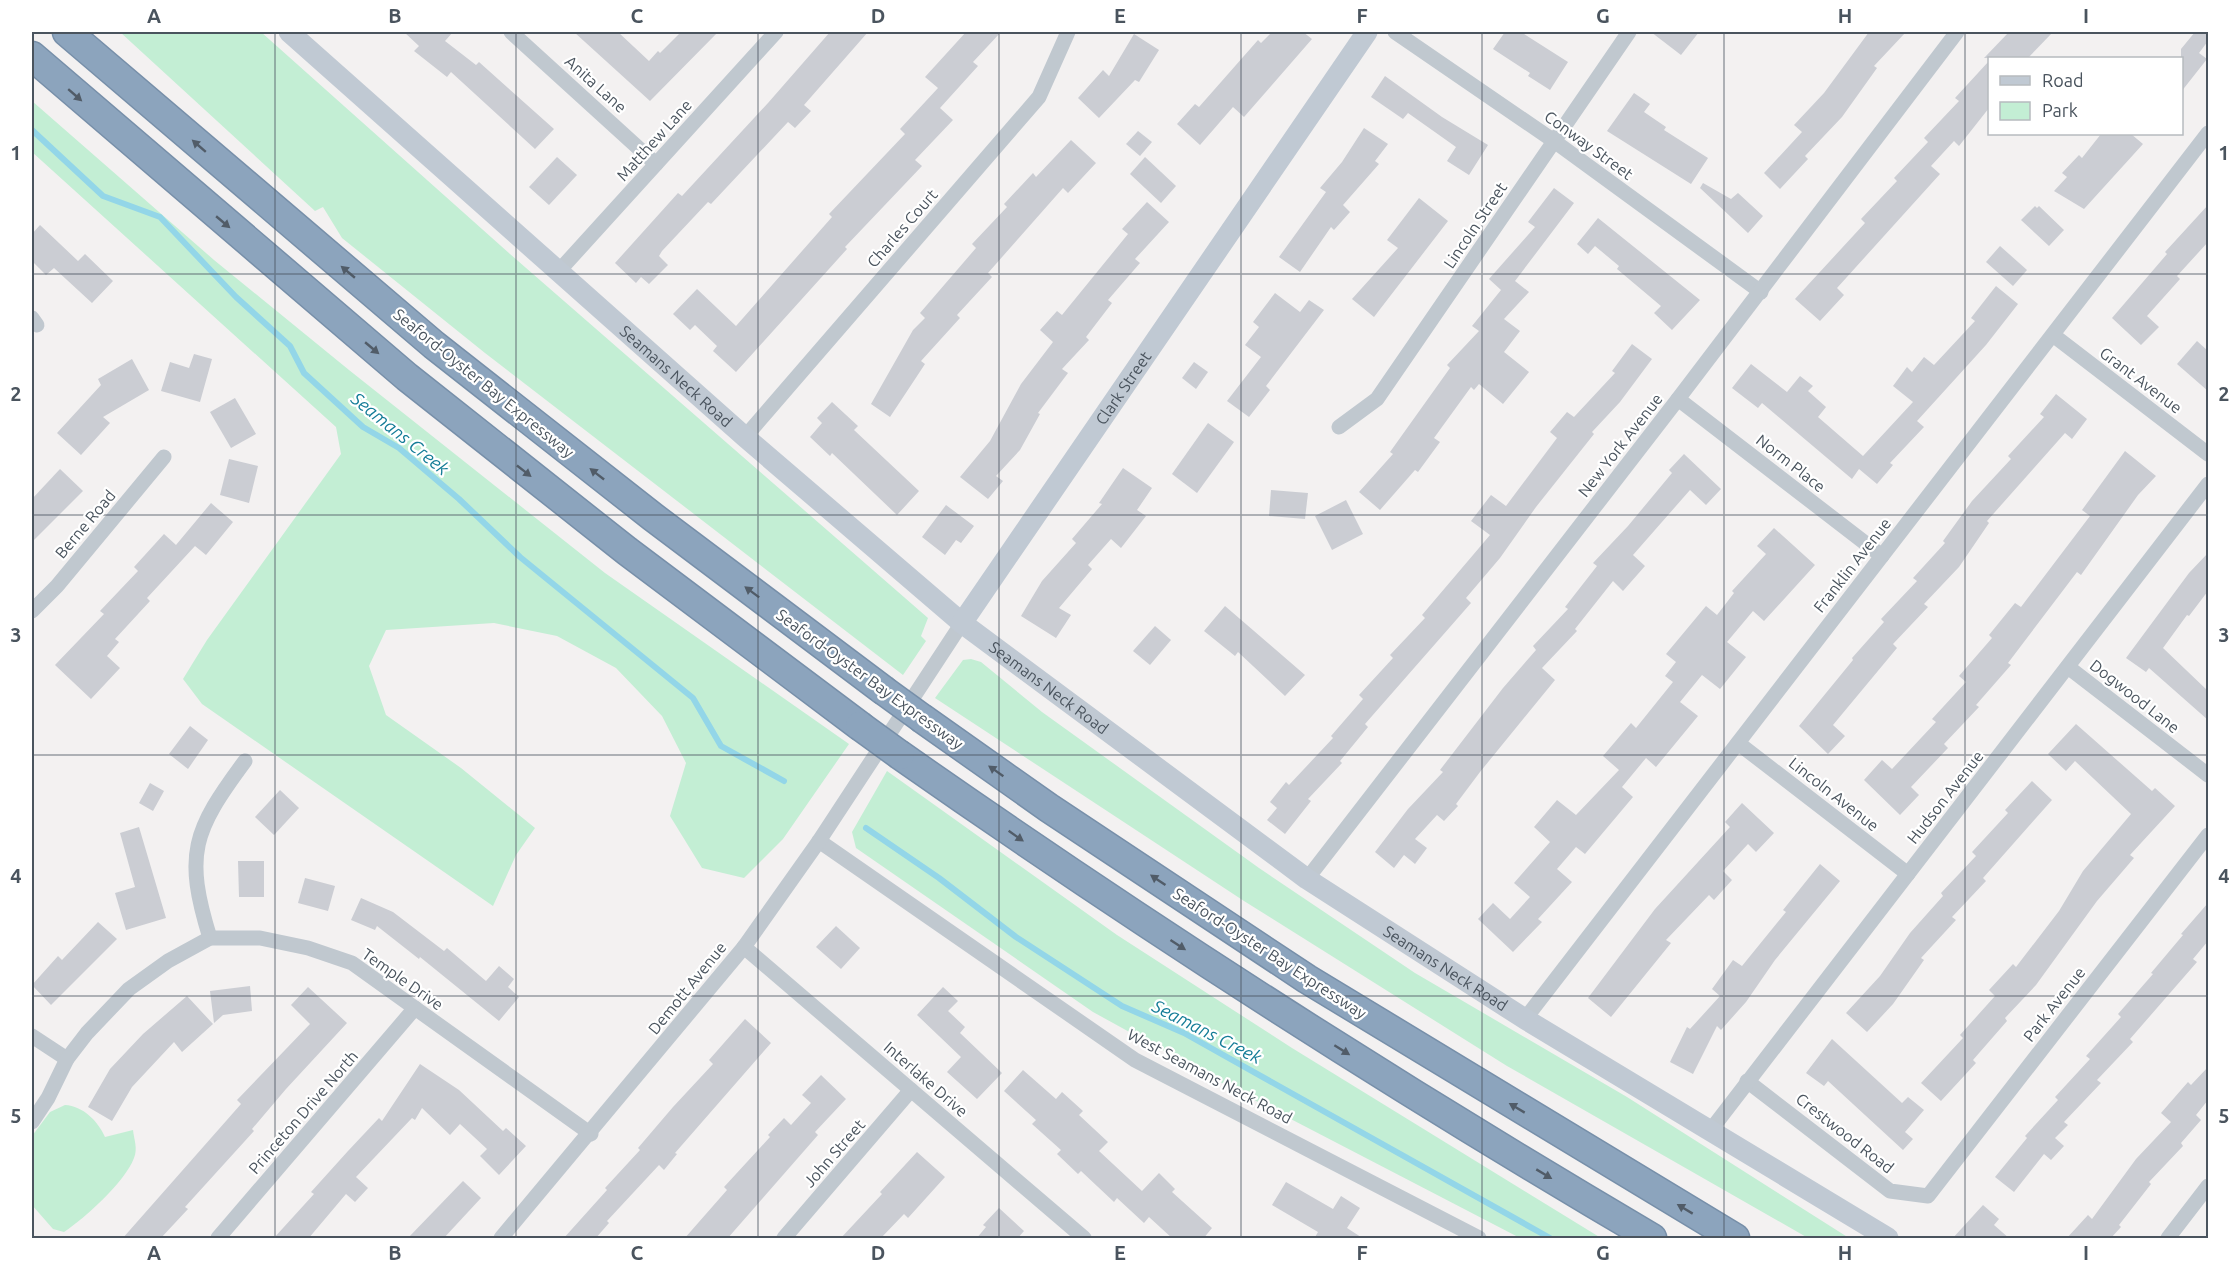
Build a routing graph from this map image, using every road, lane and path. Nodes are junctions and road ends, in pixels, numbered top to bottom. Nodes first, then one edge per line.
1 (67, 32) edge
2 (289, 32) edge
3 (511, 32) edge
4 (776, 32) edge
5 (1068, 32) edge
6 (1367, 32) edge
7 (1395, 32) edge
8 (1629, 32) edge
9 (1957, 32) edge
10 (81, 41) edge
11 (32, 56) edge
12 (2208, 133) edge
13 (1554, 141) junction
14 (656, 164) junction
15 (558, 272) junction
16 (1761, 292) junction
17 (2053, 335) junction
18 (1678, 399) junction
19 (1339, 427) dead end
20 (745, 437) junction
21 (2208, 454) edge
22 (164, 458) dead end
23 (2208, 484) edge
24 (1882, 556) junction
25 (32, 611) edge
26 (962, 623) junction
27 (2068, 667) junction
28 (1738, 743) junction
29 (891, 750) junction
30 (245, 761) dead end
31 (2208, 775) edge
32 (2208, 835) edge
33 (819, 842) junction
34 (1908, 874) junction
35 (1307, 879) junction
36 (210, 938) junction
37 (744, 947) junction
38 (415, 1008) junction
39 (1525, 1019) junction
40 (32, 1036) edge
41 (67, 1059) junction
42 (1747, 1080) junction
43 (911, 1090) junction
44 (32, 1122) edge
45 (1710, 1131) junction
46 (591, 1134) junction
47 (2208, 1186) edge
48 (1928, 1196) joint
49 (1075, 1236) edge
50 (218, 1239) edge
51 (501, 1239) edge
52 (784, 1239) edge
53 (1479, 1239) edge
54 (1652, 1239) edge
55 (1735, 1239) edge
56 (1888, 1239) edge
57 (2168, 1239) edge

1 - 10 highway, Seaford-Oyster Bay Expressway
2 - 15 street, Seamans Neck Road
3 - 14 street, Anita Lane
4 - 14 street, Matthew Lane
5 - 20 street, Charles Court
6 - 26 street, Clark Street
7 - 13 street, Conway Street
8 - 13 street, Lincoln Street
9 - 16 street, New York Avenue
55 -> 10 highway, Seaford-Oyster Bay Expressway, bridge
11 -> 29 highway, bridge
12 - 17 street, Franklin Avenue
13 - 16 street, Conway Street
13 - 19 street, Lincoln Street
14 - 15 street, Matthew Lane
15 - 20 street, Seamans Neck Road
16 - 18 street, New York Avenue
17 - 21 street, Grant Avenue
17 - 24 street, Franklin Avenue
18 - 24 street, Norm Place
18 - 35 street, New York Avenue
20 - 26 street, Seamans Neck Road
22 - 25 street, Berne Road
23 - 27 street, Hudson Avenue
24 - 28 street, Franklin Avenue
26 - 29 street, Clark Street
26 - 35 street, Seamans Neck Road
27 - 31 street, Dogwood Lane
27 - 34 street, Hudson Avenue
28 - 34 street, Lincoln Avenue
28 - 39 street, Franklin Avenue
29 - 33 street, Demott Avenue
29 -> 54 highway
30 - 36 street
32 - 48 street, Park Avenue
33 - 37 street, Demott Avenue
33 - 53 street, West Seamans Neck Road
34 - 42 street, Hudson Avenue
35 - 39 street, Seamans Neck Road
36 - 38 street, Temple Drive
36 - 41 street, Temple Drive
37 - 43 street, Interlake Drive
37 - 46 street, Demott Avenue
38 - 46 street, Temple Drive
38 - 50 street, Princeton Drive North
39 - 45 street, Seamans Neck Road
40 - 41 street
41 - 44 street, Temple Drive
42 - 45 street, Hudson Avenue
42 - 48 street, Crestwood Road
43 - 49 street, Interlake Drive
43 - 52 street, John Street
45 - 56 street, Seamans Neck Road
46 - 51 street, Demott Avenue
47 - 57 street

